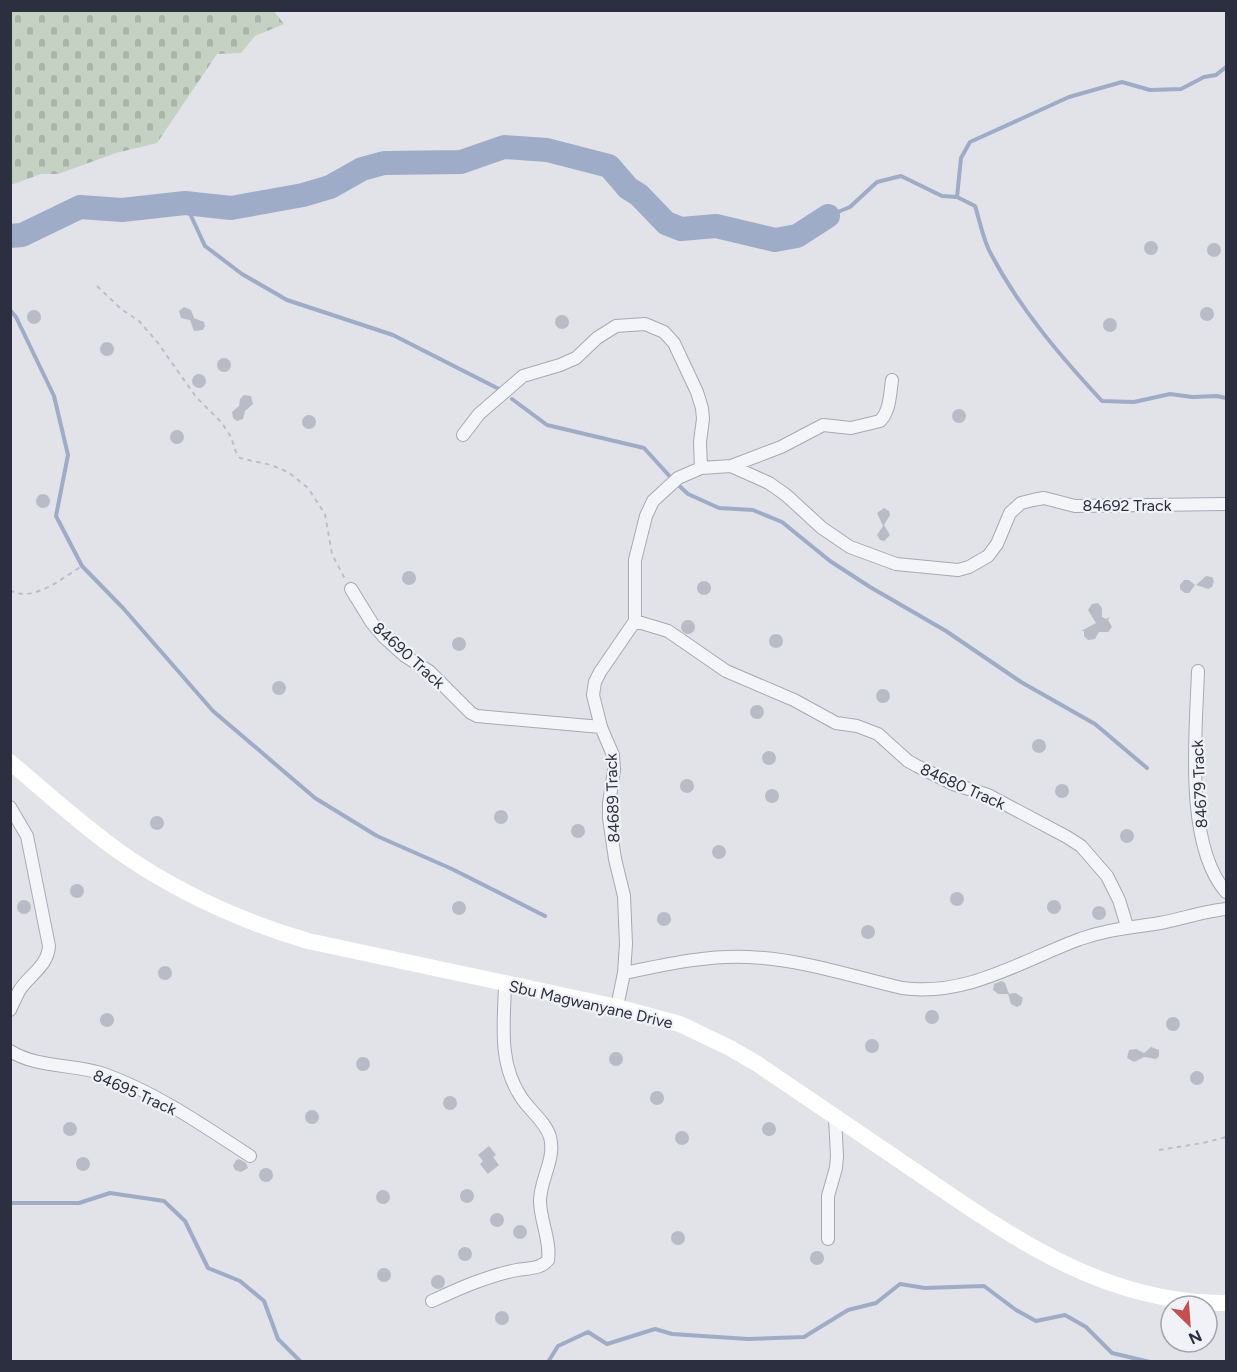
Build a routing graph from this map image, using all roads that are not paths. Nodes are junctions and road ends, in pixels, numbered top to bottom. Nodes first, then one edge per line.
1 (892, 380) dead end
2 (462, 435) dead end
3 (732, 466) junction
4 (701, 468) junction
5 (1227, 504) edge
6 (351, 589) road end
7 (635, 621) junction
8 (1198, 671) dead end
9 (601, 727) junction
10 (10, 762) edge
11 (10, 807) edge
12 (1227, 892) edge
13 (1227, 909) edge
14 (1127, 926) junction
15 (624, 973) junction
16 (505, 985) junction
17 (617, 1007) junction
18 (10, 1010) edge
19 (10, 1051) edge
20 (835, 1117) junction
21 (250, 1156) dead end
22 (828, 1239) dead end
23 (432, 1301) dead end
24 (1227, 1303) edge

1 - 3 street
2 - 4 street
3 - 4 street
3 - 5 street, 84692 Track
4 - 7 street
6 - 9 street, 84690 Track
7 - 9 street, 84689 Track
7 - 14 street, 84680 Track
8 - 12 street, 84679 Track
9 - 15 street, 84689 Track
10 - 16 main road, Sbu Magwanyane Drive
11 - 18 street
13 - 14 street
14 - 15 street
15 - 17 street, 84689 Track
16 - 17 main road, Sbu Magwanyane Drive
16 - 23 street
17 - 20 main road, Sbu Magwanyane Drive
19 - 21 street, 84695 Track
20 - 22 street
20 - 24 main road, Sbu Magwanyane Drive

